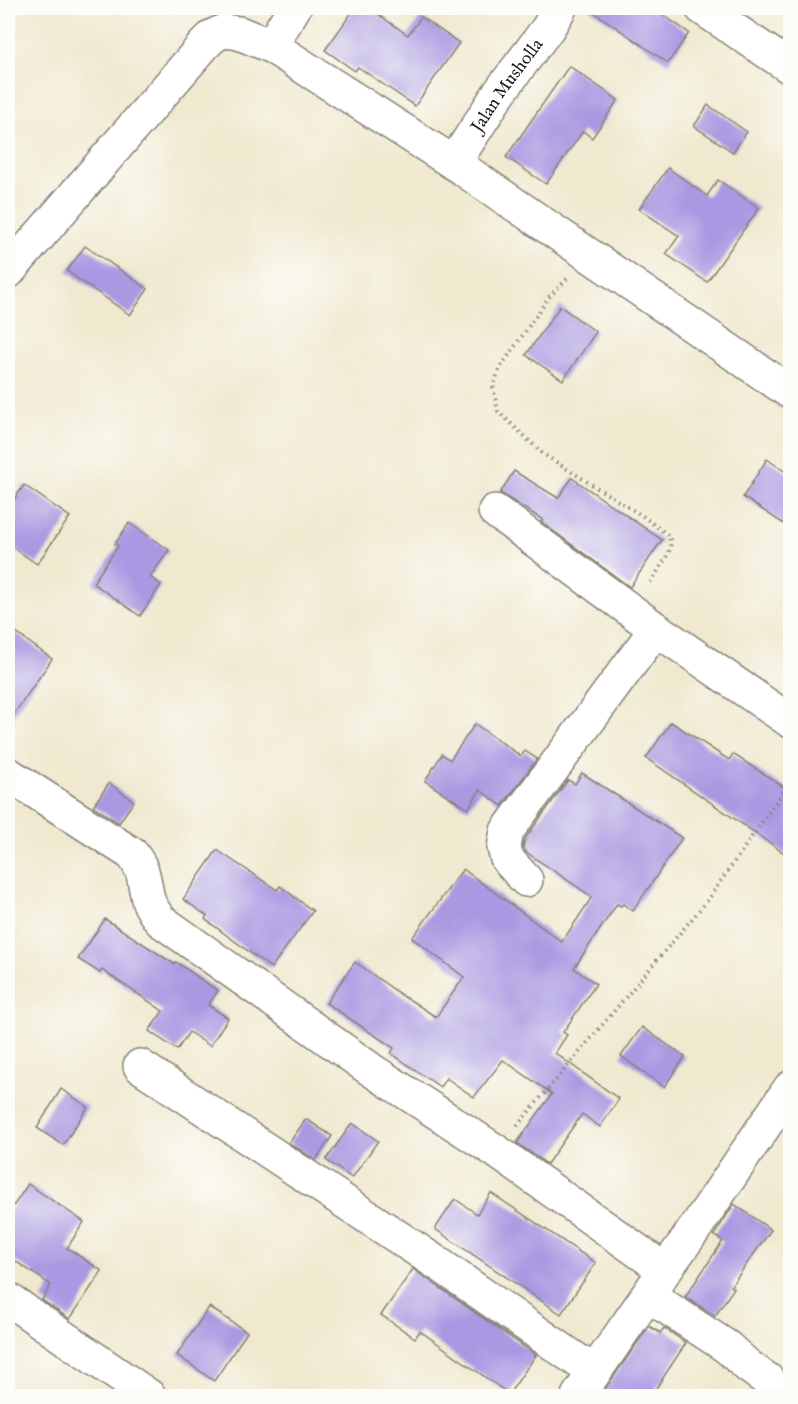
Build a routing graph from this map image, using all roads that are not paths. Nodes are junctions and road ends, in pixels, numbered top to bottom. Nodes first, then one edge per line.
1 (294, 8) edge
2 (560, 8) edge
3 (702, 8) edge
4 (271, 46) junction
5 (790, 67) edge
6 (454, 163) junction
7 (8, 272) edge
8 (790, 392) edge
9 (495, 511) dead end
10 (644, 620) junction
11 (790, 721) edge
12 (8, 774) edge
13 (526, 880) dead end
14 (140, 1066) dead end
15 (790, 1088) edge
16 (657, 1283) junction
17 (8, 1299) edge
18 (769, 1381) dead end
19 (586, 1384) edge
20 (149, 1396) edge

1 - 4 street
2 - 6 street, Jalan Musholla
3 - 5 street
4 - 6 street
4 - 7 street
6 - 8 street
9 - 10 street
10 - 11 street
10 - 13 street
12 - 16 street
14 - 19 street
15 - 16 street
16 - 18 street
16 - 19 street
17 - 20 street

